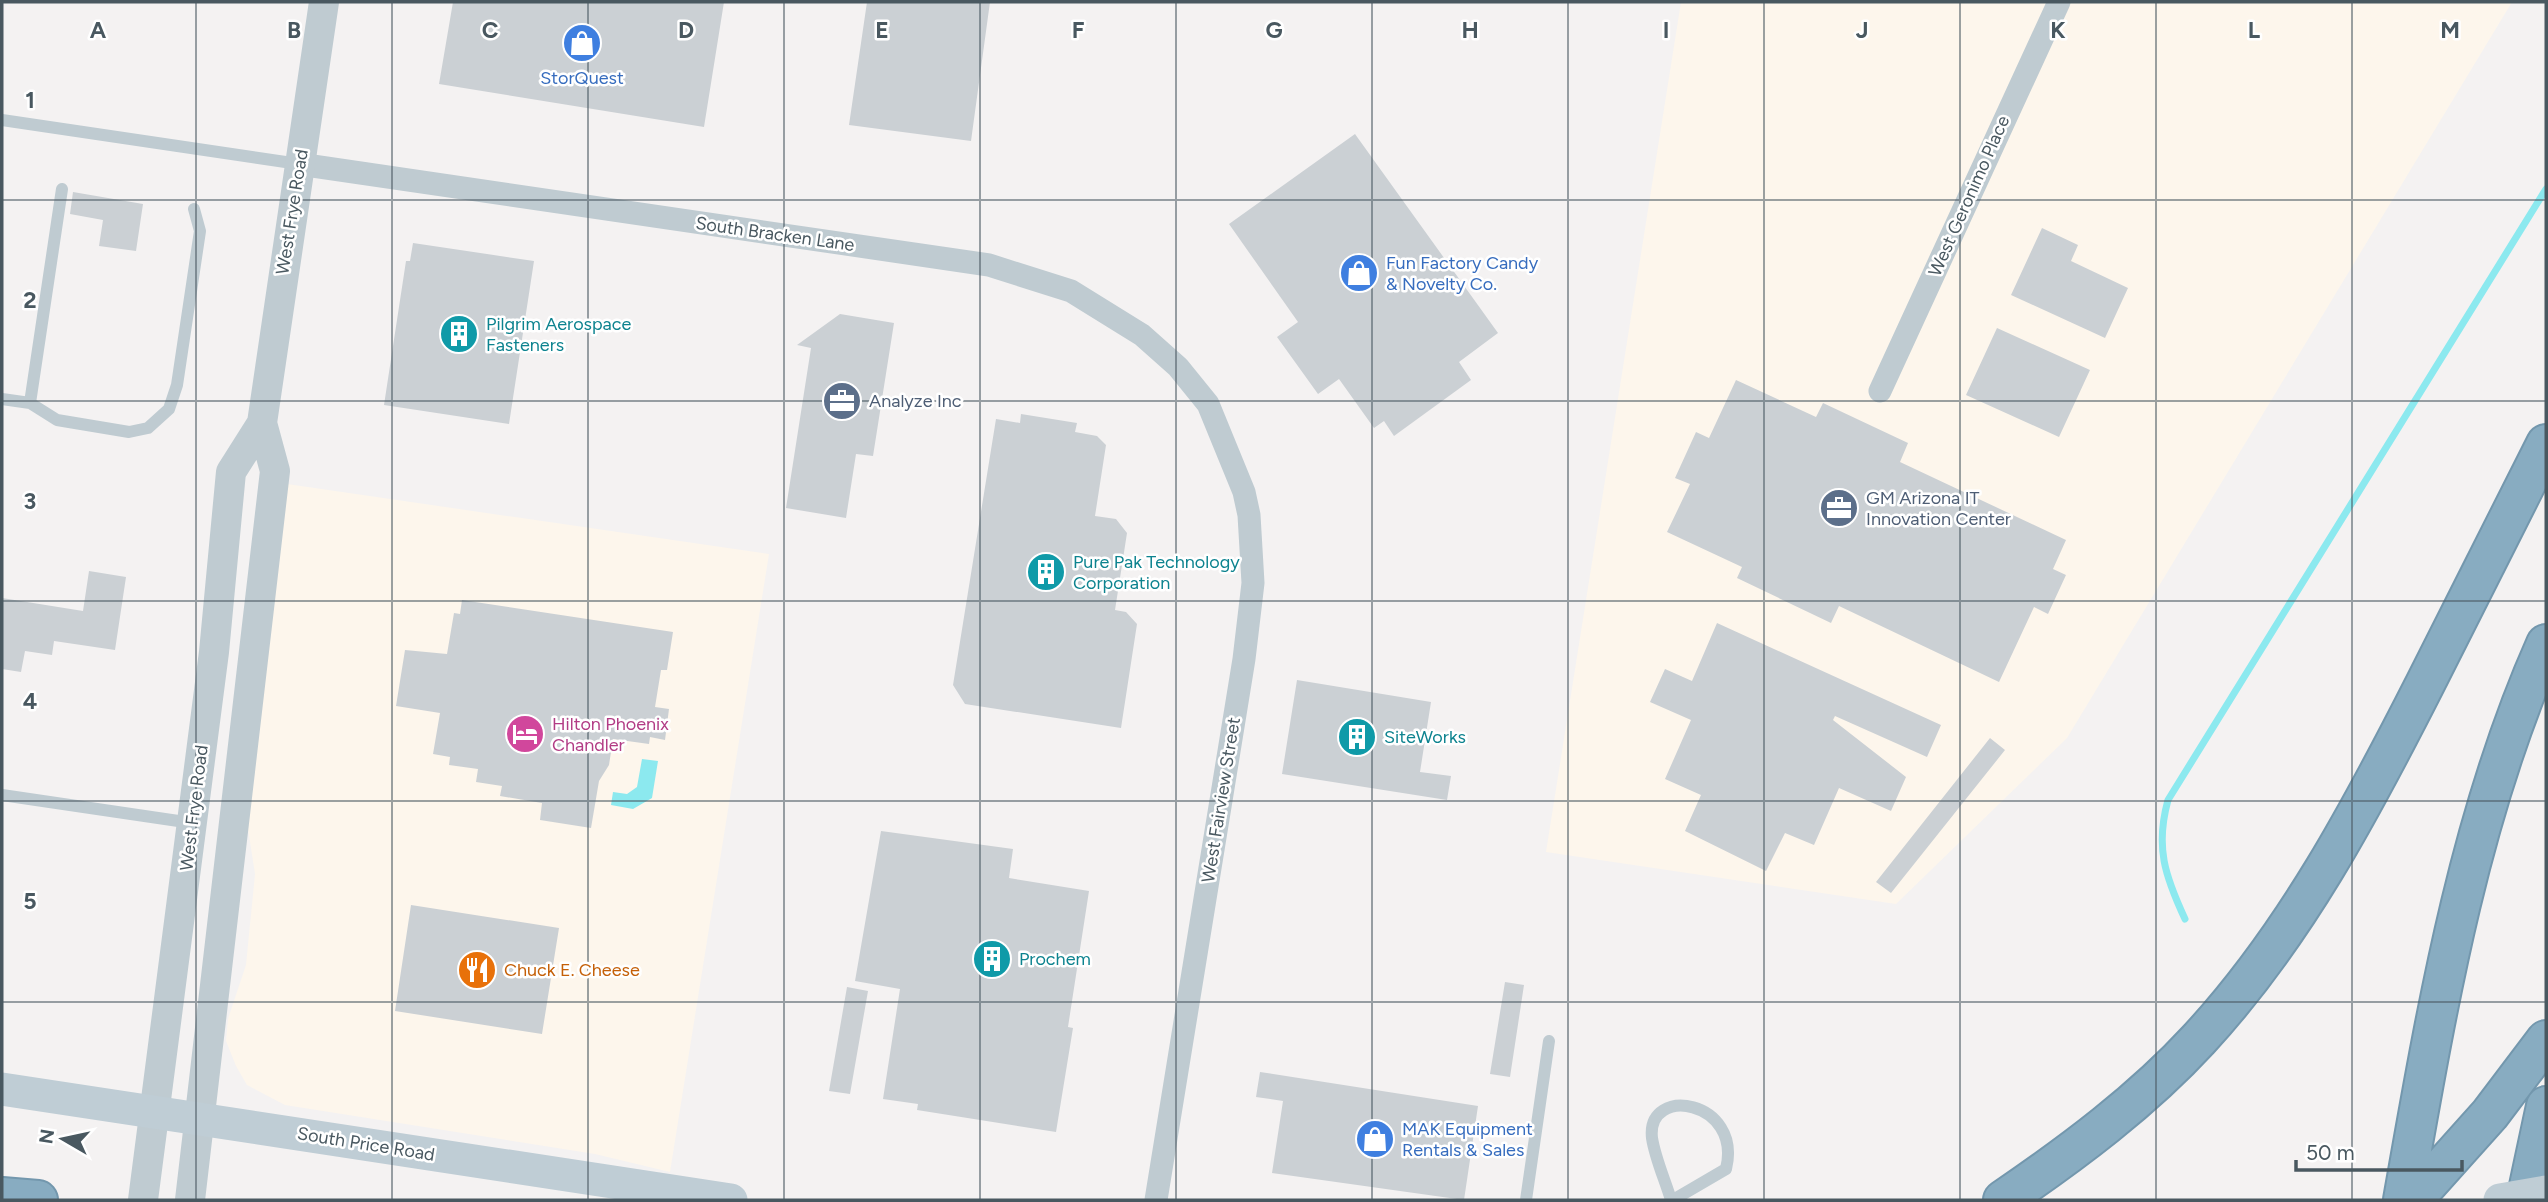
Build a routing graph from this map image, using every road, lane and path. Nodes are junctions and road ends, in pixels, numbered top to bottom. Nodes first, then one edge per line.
1 (324, 2) edge
2 (2059, 2) edge
3 (2, 120) edge
4 (299, 164) junction
5 (62, 189) dead end
6 (194, 209) dead end
7 (1880, 391) dead end
8 (2, 399) edge
9 (30, 403) junction
10 (1208, 404) joint
11 (262, 423) junction
12 (2546, 444) edge
13 (2546, 645) edge
14 (2, 795) edge
15 (192, 823) junction
16 (233, 828) junction
17 (2546, 1040) edge
18 (1549, 1041) dead end
19 (2546, 1077) edge
20 (2, 1089) edge
21 (2546, 1106) edge
22 (155, 1112) junction
23 (200, 1118) junction
24 (2018, 1190) edge
25 (2546, 1192) edge
26 (2, 1197) edge
27 (38, 1200) edge
28 (143, 1200) edge
29 (190, 1200) edge
30 (731, 1200) edge
31 (1156, 1200) edge
32 (1526, 1200) edge
33 (1672, 1200) edge
34 (2403, 1200) edge
35 (2413, 1200) edge
36 (2440, 1200) edge
37 (2500, 1200) edge
38 (2526, 1200) edge

1 - 4 street, West Frye Road
2 - 7 street, West Geronimo Place
3 - 4 lane
4 - 10 street, South Bracken Lane
4 - 11 street, West Frye Road
5 - 9 lane
6 - 9 lane
8 - 9 lane
10 - 31 street, West Fairview Street
11 - 15 street, West Frye Road
11 - 16 street, West Frye Road
12 - 24 highway
13 - 34 highway
14 - 15 lane
15 - 16 street
15 - 22 street, West Frye Road
16 - 23 street, West Frye Road
17 - 35 highway
18 - 32 lane
19 - 36 highway
20 - 22 main road, South Price Road
21 - 38 highway
22 - 23 main road, South Price Road
22 - 28 street, West Frye Road
23 - 29 street, West Frye Road
23 - 30 main road, South Price Road
25 - 37 main road, bridge
26 - 27 highway
33 - 33 lane

